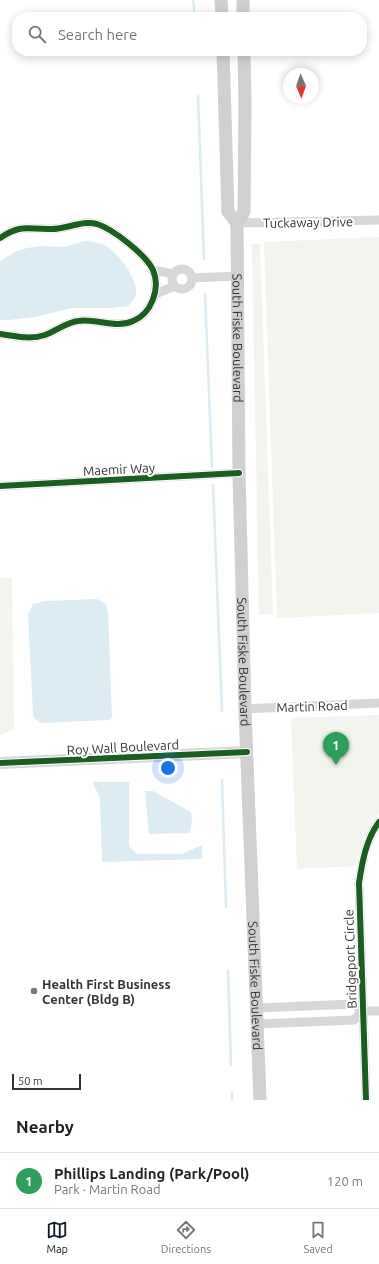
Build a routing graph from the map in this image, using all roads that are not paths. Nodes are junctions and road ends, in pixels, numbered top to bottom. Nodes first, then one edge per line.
1 (221, 0) edge
2 (243, 0) edge
3 (222, 12) edge
4 (243, 12) edge
5 (223, 56) edge
6 (244, 56) edge
7 (379, 220) edge
8 (237, 223) junction
9 (0, 238) edge
10 (152, 270) junction
11 (174, 274) junction
12 (238, 276) junction
13 (192, 278) junction
14 (175, 286) junction
15 (155, 294) junction
16 (0, 334) edge
17 (239, 473) junction
18 (0, 486) edge
19 (379, 703) edge
20 (245, 709) junction
21 (247, 752) junction
22 (0, 763) edge
23 (379, 822) edge
24 (257, 1008) junction
25 (379, 1011) edge
26 (362, 1012) junction
27 (257, 1024) junction
28 (260, 1100) edge
29 (366, 1100) edge

1 - 3 main road
2 - 4 main road
5 - 8 main road, South Fiske Boulevard
6 - 8 main road, South Fiske Boulevard
7 - 8 street, Tuckaway Drive
8 - 12 main road, South Fiske Boulevard
9 - 10 street
10 - 11 street
10 - 15 street
11 - 13 street
11 - 14 street
12 - 13 street
12 - 17 main road, South Fiske Boulevard
13 - 14 street
14 - 15 street
15 - 16 street
17 - 18 street, Maemir Way
17 - 20 main road, South Fiske Boulevard
19 - 20 street, Martin Road
20 - 21 main road, South Fiske Boulevard
21 - 22 street, Roy Wall Boulevard
21 - 24 main road, South Fiske Boulevard
23 - 26 street, Bridgeport Circle
24 - 26 street
24 - 27 main road, South Fiske Boulevard
25 - 26 street
26 - 27 street
26 - 29 street, Bridgeport Circle
27 - 28 main road, South Fiske Boulevard

